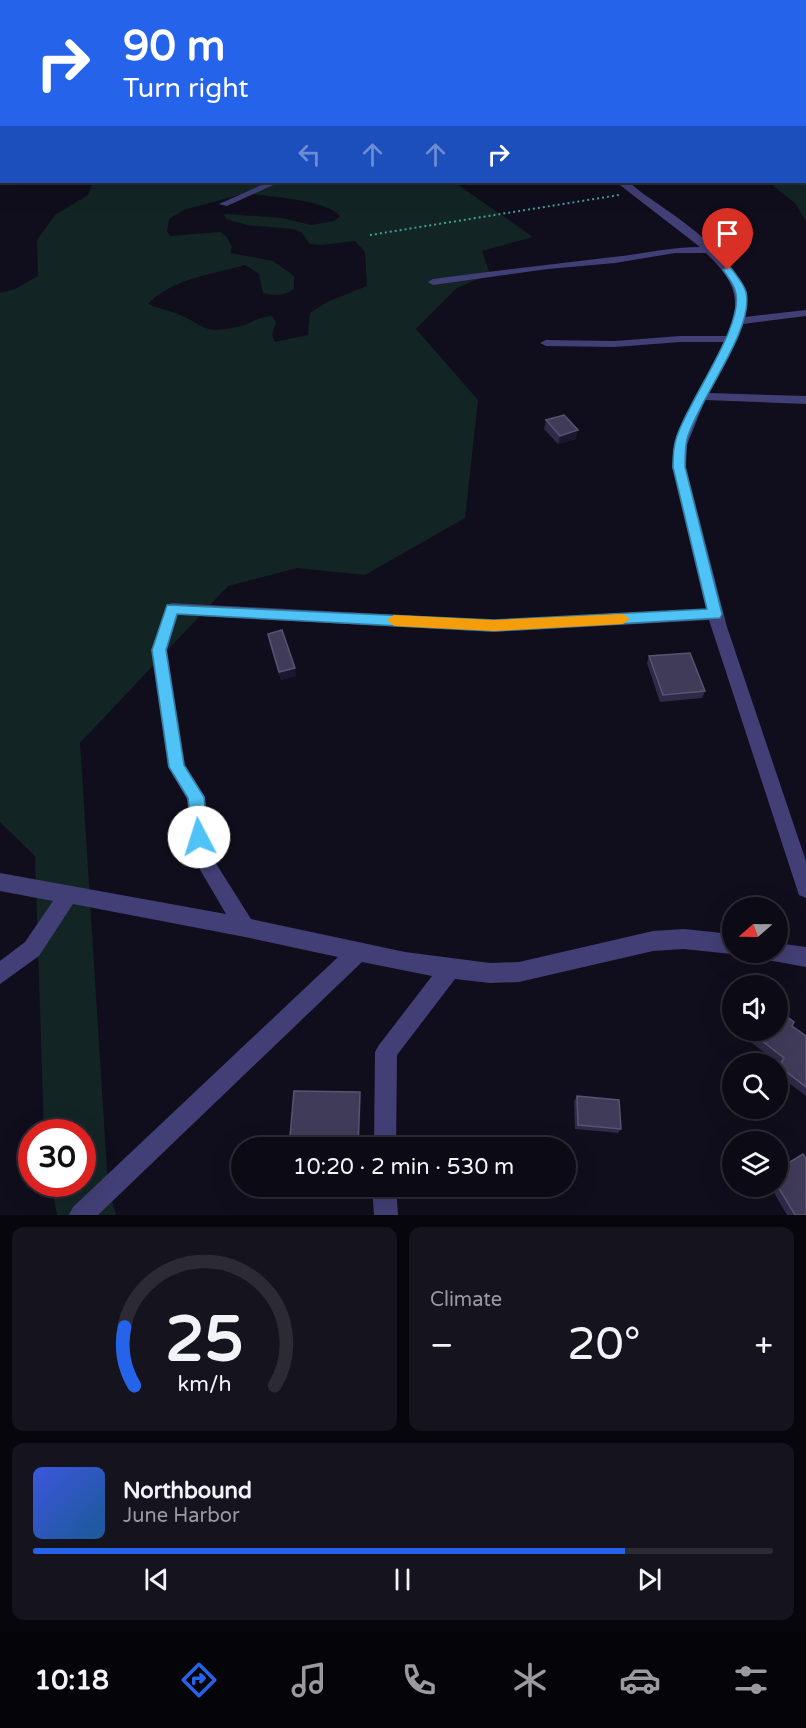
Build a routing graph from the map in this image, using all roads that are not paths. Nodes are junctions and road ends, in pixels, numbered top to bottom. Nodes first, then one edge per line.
1 (273, 183) edge
2 (622, 183) edge
3 (224, 204) dead end
4 (708, 250) junction
5 (433, 282) dead end
6 (806, 313) edge
7 (738, 321) junction
8 (731, 339) junction
9 (546, 343) dead end
10 (701, 396) junction
11 (806, 399) edge
12 (715, 614) junction
13 (802, 856) edge
14 (0, 882) edge
15 (806, 889) edge
16 (68, 895) junction
17 (244, 927) junction
18 (722, 943) edge
19 (358, 952) junction
20 (788, 955) edge
21 (806, 957) edge
22 (451, 968) junction
23 (0, 974) edge
24 (385, 1137) edge
25 (385, 1197) edge
26 (81, 1215) edge
27 (386, 1215) edge

1 - 3 street
2 - 4 street
4 - 5 street
4 - 7 street
6 - 7 street
7 - 8 street
8 - 9 street
8 - 10 street
10 - 11 street
10 - 12 street
12 - 13 street
12 - 17 street
13 - 15 street
14 - 16 street
16 - 17 street
16 - 23 street
17 - 19 street
18 - 22 street
19 - 22 street
19 - 26 street
20 - 21 street
22 - 24 street
25 - 27 street

